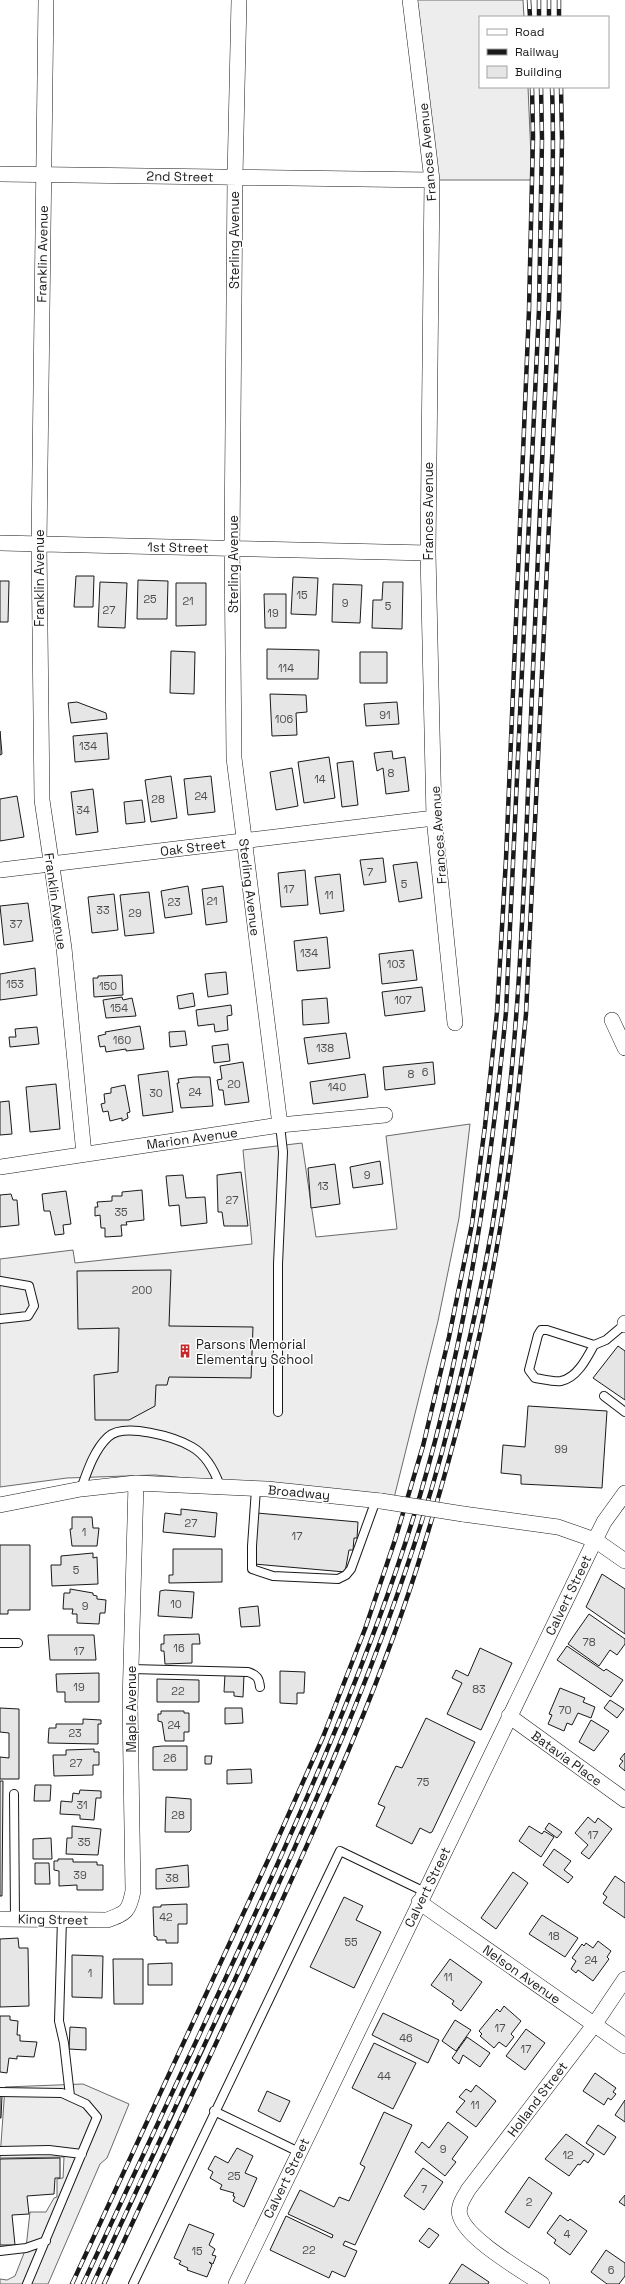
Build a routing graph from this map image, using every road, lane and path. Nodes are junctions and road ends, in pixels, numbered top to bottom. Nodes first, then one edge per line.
1 (46, 0) edge
2 (239, 0) edge
3 (410, 0) edge
4 (0, 174) edge
5 (42, 174) junction
6 (235, 177) junction
7 (432, 180) junction
8 (0, 543) edge
9 (39, 544) junction
10 (232, 548) junction
11 (428, 553) junction
12 (434, 818) junction
13 (245, 841) junction
14 (51, 864) junction
15 (0, 870) edge
16 (612, 1020) dead end
17 (455, 1023) dead end
18 (625, 1048) edge
19 (385, 1115) dead end
20 (280, 1126) junction
21 (84, 1154) junction
22 (0, 1167) edge
23 (0, 1281) edge
24 (0, 1319) edge
25 (625, 1324) edge
26 (594, 1345) junction
27 (604, 1396) dead end
28 (278, 1412) dead end
29 (625, 1412) edge
30 (136, 1483) junction
31 (220, 1486) junction
32 (81, 1489) junction
33 (256, 1489) junction
34 (625, 1493) edge
35 (379, 1500) junction
36 (0, 1505) edge
37 (595, 1540) junction
38 (625, 1561) edge
39 (0, 1643) edge
40 (18, 1643) dead end
41 (131, 1669) junction
42 (260, 1687) dead end
43 (508, 1716) junction
44 (14, 1794) dead end
45 (625, 1800) edge
46 (422, 1897) junction
47 (0, 1919) edge
48 (15, 1919) junction
49 (62, 1919) junction
50 (107, 1920) joint
51 (625, 1979) edge
52 (594, 2025) junction
53 (625, 2046) edge
54 (0, 2092) edge
55 (70, 2096) junction
56 (214, 2111) junction
57 (0, 2151) edge
58 (299, 2152) junction
59 (82, 2154) junction
60 (46, 2241) junction
61 (0, 2251) edge
62 (523, 2279) edge
63 (28, 2283) edge
64 (133, 2284) edge
65 (236, 2284) edge
66 (542, 2284) edge

1 - 5 street, Franklin Avenue
2 - 6 street, Sterling Avenue
3 - 7 street, Frances Avenue
4 - 5 street, 2nd Street
5 - 6 street, 2nd Street
5 - 9 street, Franklin Avenue
6 - 7 street, 2nd Street
6 - 10 street, Sterling Avenue
7 - 11 street, Frances Avenue
8 - 9 street, 1st Street
9 - 10 street, 1st Street
9 - 14 street, Franklin Avenue
10 - 11 street, 1st Street
10 - 13 street, Sterling Avenue
11 - 12 street, Frances Avenue
12 - 13 street, Oak Street
12 - 17 street, Frances Avenue
13 - 14 street, Oak Street
13 - 20 street, Sterling Avenue
14 - 15 street, Oak Street
14 - 21 street, Franklin Avenue
16 - 18 street
19 - 20 street, Marion Avenue
20 - 21 street, Marion Avenue
20 - 28 lane
21 - 22 street, Marion Avenue
23 - 24 lane
25 - 26 lane
26 - 26 lane
27 - 29 lane
30 - 31 street, Broadway
30 - 32 street, Broadway
30 - 41 street, Maple Avenue
31 - 32 lane
31 - 33 street, Broadway
32 - 36 street, Broadway
33 - 35 street, Broadway
33 - 35 lane
34 - 37 street, Calvert Street
35 - 37 street, Broadway, bridge
37 - 38 street, Broadway
37 - 43 street, Calvert Street
39 - 40 lane
41 - 42 lane
41 - 50 street, Maple Avenue
43 - 45 street, Batavia Place
43 - 46 street, Calvert Street
44 - 48 lane
46 - 52 street, Nelson Avenue
46 - 56 lane
46 - 58 street, Calvert Street
47 - 48 street, King Street
48 - 49 street, King Street
49 - 50 street, King Street
49 - 55 lane
51 - 52 street, Holland Street
52 - 53 street, Nelson Avenue
52 - 62 street, Holland Street
54 - 55 lane
55 - 59 lane
56 - 58 lane
56 - 64 lane
57 - 59 lane
58 - 65 street, Calvert Street
59 - 60 lane
60 - 61 lane
60 - 63 lane
62 - 66 street

